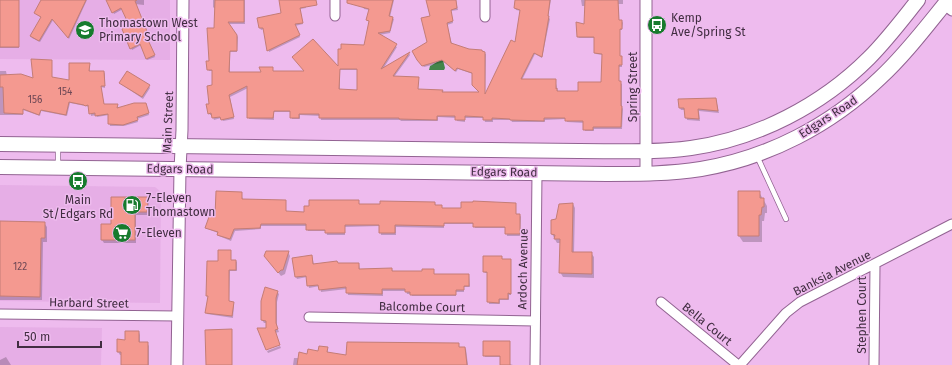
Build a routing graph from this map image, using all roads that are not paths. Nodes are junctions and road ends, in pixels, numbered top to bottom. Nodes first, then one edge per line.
1 (183, 0) edge
2 (335, 0) edge
3 (485, 0) edge
4 (646, 0) edge
5 (918, 0) edge
6 (948, 5) edge
7 (335, 16) dead end
8 (485, 17) dead end
9 (0, 144) edge
10 (58, 145) junction
11 (181, 146) junction
12 (646, 151) junction
13 (756, 155) junction
14 (0, 167) edge
15 (58, 167) junction
16 (180, 169) junction
17 (537, 173) junction
18 (646, 174) junction
19 (786, 219) dead end
20 (952, 224) edge
21 (874, 265) junction
22 (661, 302) dead end
23 (0, 314) edge
24 (177, 316) junction
25 (309, 317) dead end
26 (535, 321) junction
27 (177, 365) edge
28 (535, 365) edge
29 (739, 365) edge
30 (874, 365) edge

1 - 11 street, Main Street
2 - 7 street
3 - 8 street
4 - 12 street, Spring Street
5 - 12 main road, Edgars Road
6 - 13 main road, Edgars Road
9 - 10 main road, Edgars Road
10 - 11 main road, Edgars Road
10 - 15 lane
11 - 12 main road, Edgars Road
11 - 16 street, Main Street
12 - 18 street, Spring Street
13 - 18 main road, Edgars Road
13 - 19 lane
14 - 15 main road, Edgars Road
15 - 16 main road, Edgars Road
16 - 17 main road, Edgars Road
16 - 24 street, Main Street
17 - 18 main road, Edgars Road
17 - 26 street, Ardoch Avenue
20 - 21 street, Banksia Avenue
21 - 29 street, Banksia Avenue
21 - 30 street, Stephen Court
22 - 29 street, Bella Court
23 - 24 street, Harbard Street
24 - 27 street, Main Street
25 - 26 street, Balcombe Court
26 - 28 street, Ardoch Avenue

